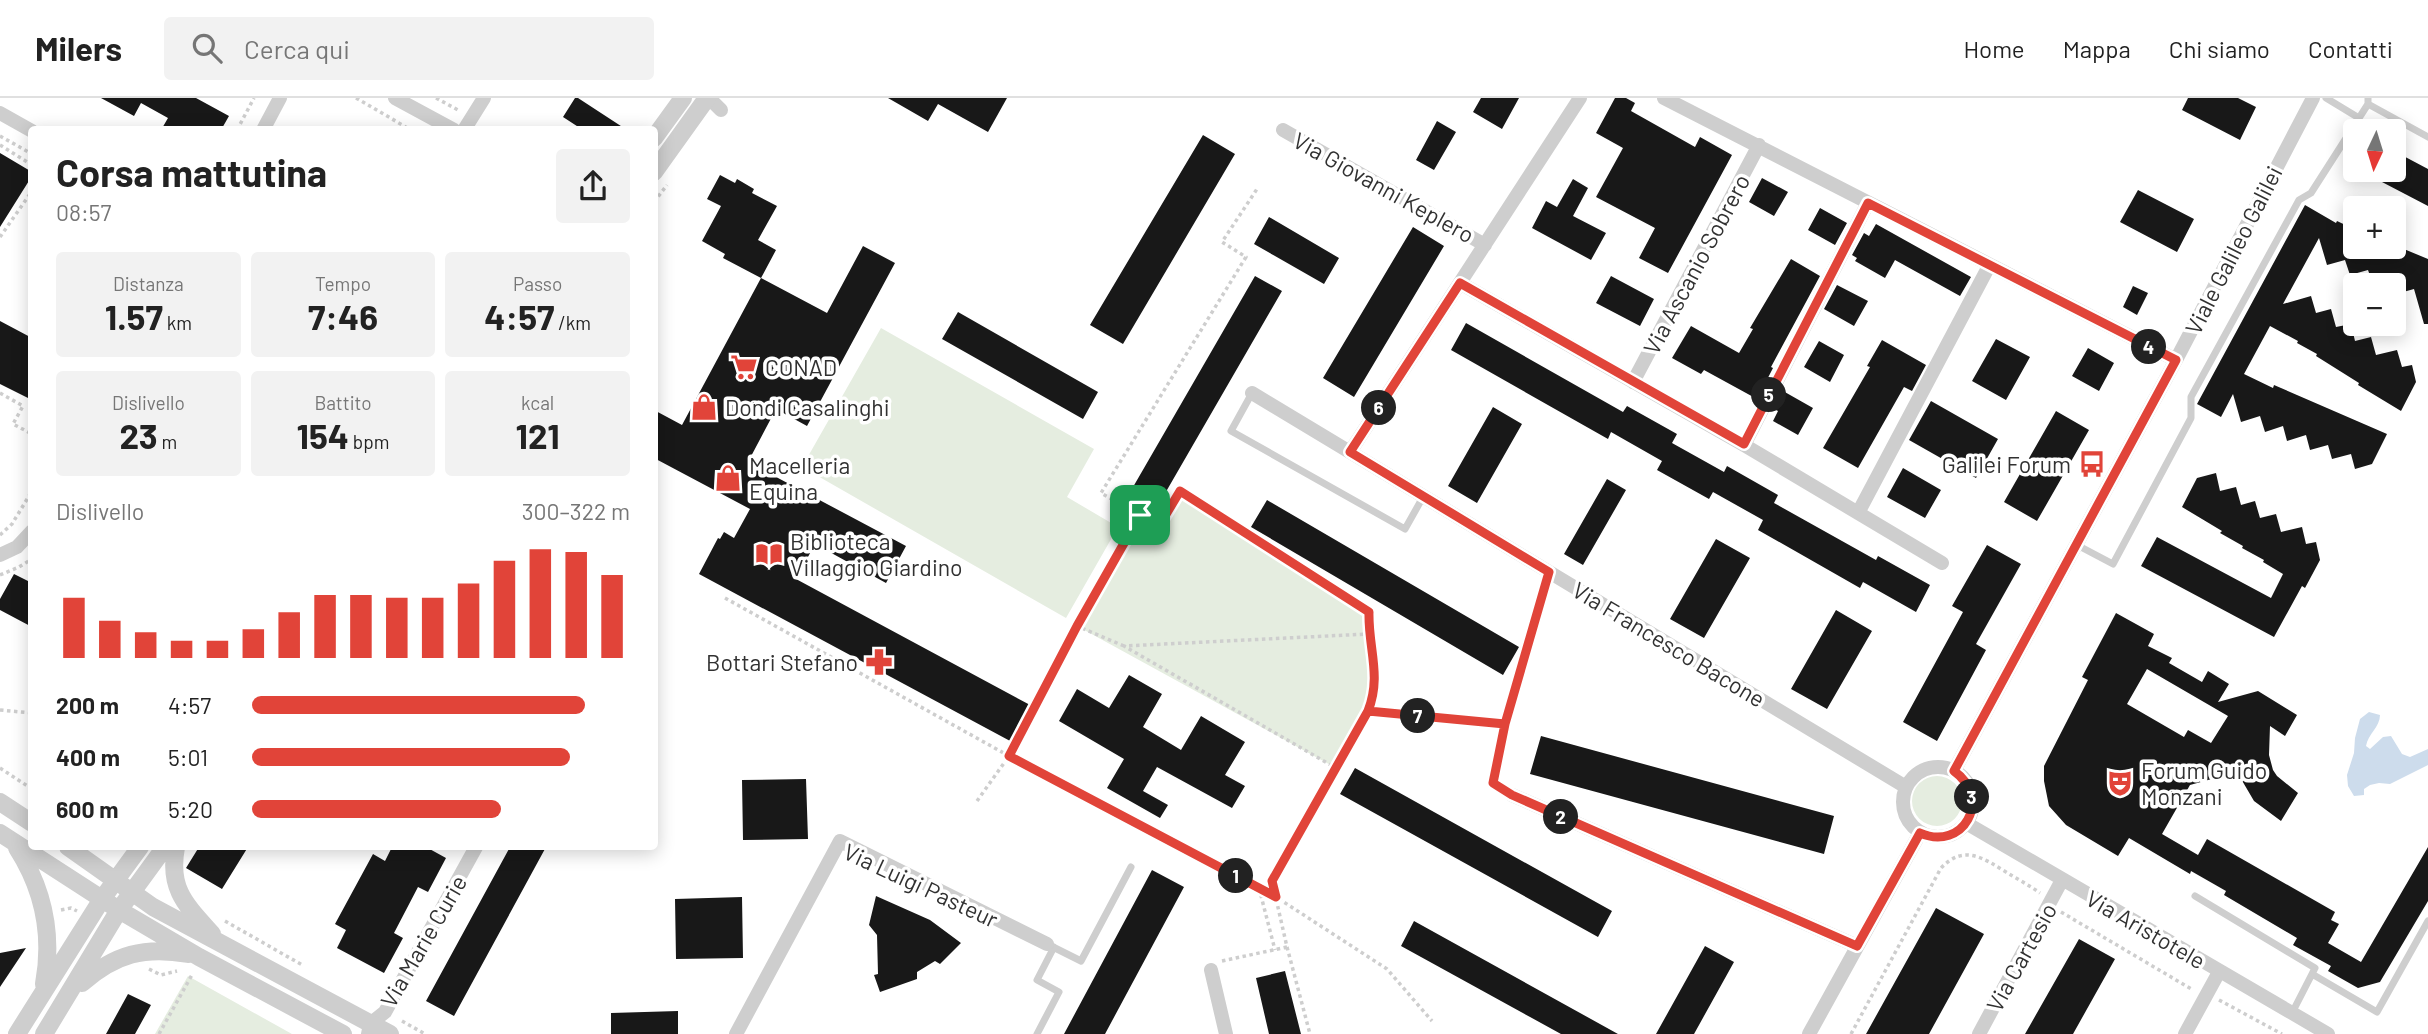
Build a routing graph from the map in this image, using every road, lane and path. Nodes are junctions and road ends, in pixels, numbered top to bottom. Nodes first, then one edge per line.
1 (254, 98) edge
2 (280, 98) edge
3 (356, 98) edge
4 (395, 98) edge
5 (484, 98) edge
6 (683, 98) edge
7 (1580, 98) edge
8 (1664, 98) edge
9 (2312, 98) edge
10 (2326, 98) edge
11 (2368, 101) edge
12 (712, 102) edge
13 (0, 113) edge
14 (2359, 118) junction
15 (239, 126) edge
16 (265, 126) edge
17 (404, 126) edge
18 (447, 126) edge
19 (466, 126) edge
20 (28, 129) edge
21 (1283, 130) dead end
22 (658, 132) edge
23 (0, 136) edge
24 (2428, 137) edge
25 (0, 145) edge
26 (1759, 145) junction
27 (28, 152) edge
28 (28, 163) edge
29 (658, 167) edge
30 (1256, 189) dead end
31 (28, 197) edge
32 (1868, 203) junction
33 (0, 237) edge
34 (1485, 244) junction
35 (1989, 266) junction
36 (1460, 283) junction
37 (2176, 360) junction
38 (1633, 382) junction
39 (0, 393) edge
40 (1252, 393) joint
41 (28, 432) edge
42 (1744, 444) junction
43 (1350, 452) junction
44 (1423, 496) junction
45 (28, 498) edge
46 (1858, 513) junction
47 (1140, 515) junction
48 (0, 535) edge
49 (28, 535) edge
50 (2076, 544) junction
51 (0, 555) edge
52 (28, 561) edge
53 (1942, 562) dead end
54 (1549, 572) junction
55 (0, 575) edge
56 (725, 598) dead end
57 (1077, 626) junction
58 (1368, 635) junction
59 (1124, 646) junction
60 (0, 710) edge
61 (1368, 711) junction
62 (28, 713) edge
63 (1505, 724) junction
64 (1009, 756) junction
65 (0, 768) edge
66 (1336, 768) junction
67 (1954, 771) junction
68 (28, 786) edge
69 (1906, 787) junction
70 (1512, 795) joint
71 (977, 801) dead end
72 (0, 802) edge
73 (28, 821) edge
74 (1966, 823) junction
75 (1920, 833) junction
76 (7, 837) edge
77 (72, 850) edge
78 (138, 850) edge
79 (163, 850) edge
80 (176, 850) edge
81 (474, 850) edge
82 (1131, 867) dead end
83 (116, 880) junction
84 (2062, 880) junction
85 (1259, 888) junction
86 (133, 892) junction
87 (2195, 895) dead end
88 (1276, 897) junction
89 (102, 899) junction
90 (119, 910) junction
91 (217, 917) dead end
92 (2428, 921) edge
93 (1050, 945) junction
94 (224, 946) junction
95 (1857, 946) junction
96 (1287, 947) junction
97 (1275, 950) junction
98 (196, 965) junction
99 (148, 968) dead end
100 (180, 970) dead end
101 (1211, 970) joint
102 (313, 971) dead end
103 (2219, 972) junction
104 (2312, 974) junction
105 (68, 994) junction
106 (38, 999) junction
107 (385, 1012) junction
108 (2292, 1013) junction
109 (1432, 1021) dead end
110 (369, 1029) edge
111 (17, 1034) edge
112 (44, 1034) edge
113 (159, 1034) edge
114 (343, 1034) edge
115 (390, 1034) edge
116 (425, 1034) edge
117 (736, 1034) edge
118 (1037, 1034) edge
119 (1226, 1034) edge
120 (1310, 1034) edge
121 (1809, 1034) edge
122 (1979, 1034) edge
123 (2185, 1034) edge
124 (2328, 1034) edge

1 - 15 path
2 - 16 street
3 - 17 path
4 - 18 street
5 - 19 street
6 - 22 street
7 - 34 street, Via Giovanni Keplero
8 - 26 street
9 - 37 street, Viale Galileo Galilei
10 - 14 lane
11 - 14 lane
11 - 24 lane
12 - 29 street
13 - 20 street
14 - 50 lane
21 - 34 street, Via Giovanni Keplero
23 - 27 path
25 - 28 path
26 - 32 street
26 - 38 street, Via Ascanio Sobrero
30 - 47 path
31 - 33 path
32 - 35 street
32 - 42 street
34 - 36 street, Via Giovanni Keplero
35 - 37 street
35 - 46 street
36 - 38 street
36 - 43 street, Via Giovanni Keplero
37 - 50 street, Viale Galileo Galilei
38 - 42 street
39 - 41 path
40 - 43 street, Via Francesco Bacone
40 - 44 lane
42 - 46 street
43 - 44 street, Via Francesco Bacone
44 - 54 street, Via Francesco Bacone
45 - 48 path
46 - 53 street
47 - 57 path
47 - 58 path
49 - 51 street
50 - 67 street, Viale Galileo Galilei
52 - 55 path
54 - 63 path
54 - 69 street, Via Francesco Bacone
56 - 64 path
57 - 59 path
57 - 64 path
58 - 59 path
58 - 61 path
59 - 66 path
60 - 62 path
61 - 63 path
61 - 66 path
63 - 70 path
64 - 71 path
64 - 85 path
65 - 68 path
66 - 88 path
67 - 69 street
67 - 74 street
69 - 75 street
70 - 95 street
72 - 73 street
74 - 75 street
74 - 84 street, Via Aristotele
75 - 95 street
76 - 89 street
76 - 106 street
77 - 83 street
78 - 83 street
79 - 86 street
80 - 94 street
81 - 107 street, Via Marie Curie
82 - 93 lane
83 - 86 street
83 - 89 street
84 - 103 street, Via Aristotele
84 - 122 street, Via Cartesio
85 - 88 path
85 - 97 path
86 - 90 street
86 - 94 street
87 - 104 lane
88 - 96 path
88 - 109 path
89 - 90 street
89 - 106 street
90 - 98 street
90 - 105 street
91 - 102 path
92 - 104 lane
93 - 117 street, Via Luigi Pasteur
93 - 118 lane
94 - 110 street
95 - 121 street
96 - 97 path
96 - 120 path
97 - 101 path
98 - 105 street
98 - 113 path
98 - 114 street
99 - 100 path
101 - 119 street
103 - 108 street, Via Aristotele
103 - 123 street
104 - 108 lane
105 - 112 street
106 - 111 street
107 - 110 street, Via Marie Curie
107 - 116 path
108 - 124 street, Via Aristotele
110 - 115 street

